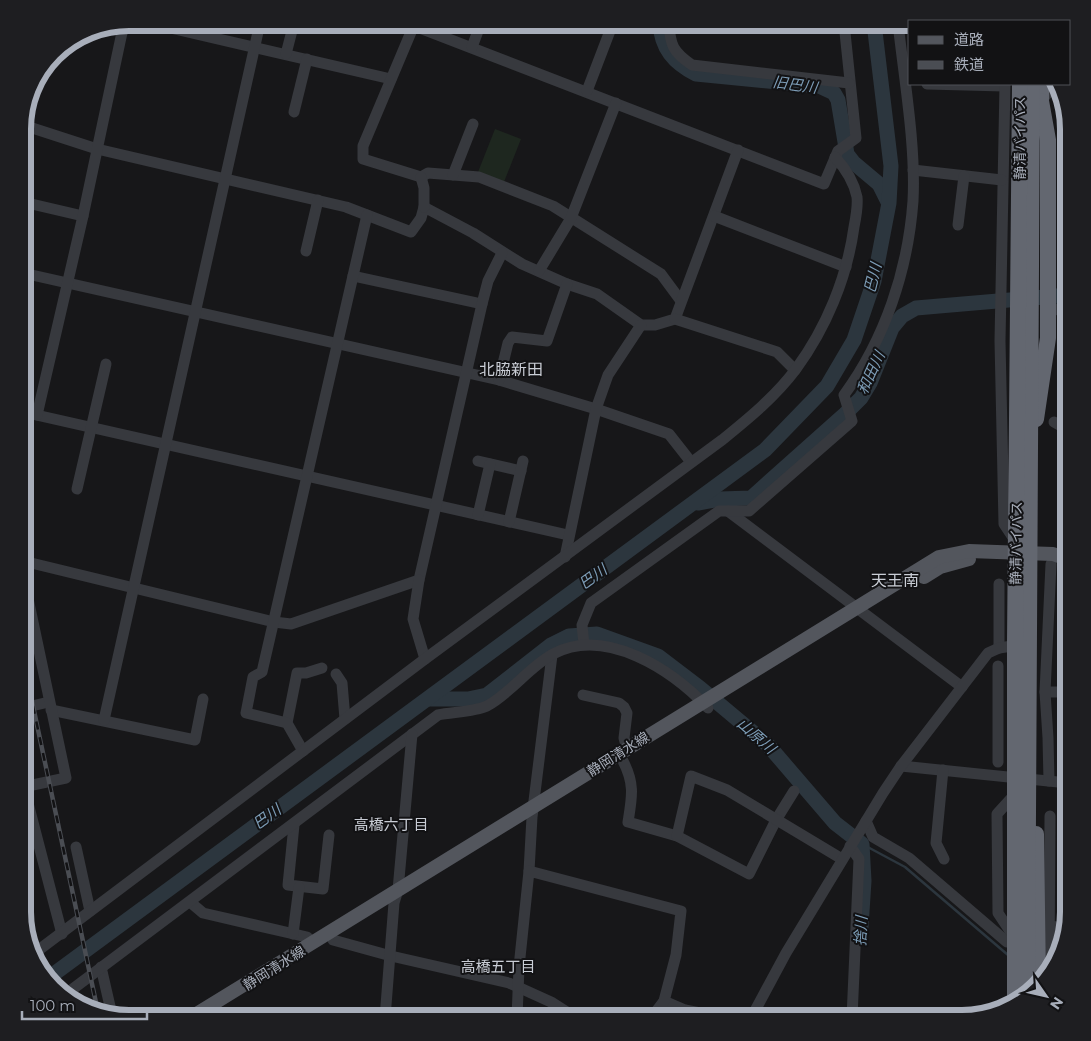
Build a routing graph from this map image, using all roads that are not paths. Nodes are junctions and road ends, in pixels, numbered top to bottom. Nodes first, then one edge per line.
1 (189, 31) edge
2 (258, 31) edge
3 (292, 31) edge
4 (408, 31) edge
5 (429, 31) edge
6 (477, 31) edge
7 (609, 31) edge
8 (670, 31) edge
9 (845, 31) edge
10 (899, 31) edge
11 (122, 32) edge
12 (255, 46) junction
13 (472, 47) junction
14 (286, 54) junction
15 (307, 59) junction
16 (391, 79) junction
17 (907, 81) edge
18 (850, 83) junction
19 (1011, 85) edge
20 (1011, 85) edge
21 (1011, 85) edge
22 (1032, 85) edge
23 (1041, 85) edge
24 (1051, 88) edge
25 (587, 91) junction
26 (1041, 100) junction
27 (616, 103) junction
28 (294, 112) dead end
29 (473, 124) dead end
30 (31, 128) edge
31 (1013, 148) junction
32 (97, 149) junction
33 (738, 150) junction
34 (837, 154) junction
35 (912, 170) junction
36 (453, 175) junction
37 (964, 176) junction
38 (420, 177) junction
39 (226, 179) junction
40 (1002, 180) junction
41 (318, 200) junction
42 (31, 204) edge
43 (424, 207) junction
44 (367, 215) junction
45 (83, 216) junction
46 (714, 216) junction
47 (571, 218) junction
48 (958, 225) dead end
49 (306, 251) dead end
50 (502, 252) junction
51 (846, 268) junction
52 (539, 271) junction
53 (31, 275) edge
54 (353, 276) junction
55 (67, 282) junction
56 (567, 284) junction
57 (681, 301) junction
58 (482, 304) junction
59 (1060, 308) edge
60 (196, 311) junction
61 (1048, 312) junction
62 (675, 319) junction
63 (641, 325) junction
64 (338, 344) junction
65 (106, 364) dead end
66 (796, 370) junction
67 (467, 372) junction
68 (499, 380) junction
69 (596, 409) junction
70 (31, 414) edge
71 (37, 415) junction
72 (1054, 422) dead end
73 (1060, 425) edge
74 (92, 427) junction
75 (167, 443) junction
76 (478, 461) dead end
77 (691, 462) junction
78 (490, 464) junction
79 (307, 476) junction
80 (77, 490) dead end
81 (437, 505) junction
82 (728, 511) junction
83 (478, 514) junction
84 (509, 522) junction
85 (568, 535) junction
86 (1060, 554) edge
87 (1025, 555) junction
88 (565, 557) junction
89 (1060, 559) edge
90 (31, 563) edge
91 (1051, 564) junction
92 (419, 580) junction
93 (999, 584) dead end
94 (134, 589) junction
95 (858, 610) junction
96 (31, 614) edge
97 (274, 622) junction
98 (584, 644) junction
99 (1021, 644) junction
100 (999, 648) junction
101 (552, 655) junction
102 (425, 659) junction
103 (998, 666) dead end
104 (322, 668) dead end
105 (336, 674) dead end
106 (962, 687) junction
107 (1044, 692) junction
108 (1060, 692) edge
109 (583, 695) dead end
110 (203, 699) dead end
111 (705, 705) junction
112 (50, 706) junction
113 (31, 707) edge
114 (345, 719) junction
115 (104, 720) junction
116 (287, 723) junction
117 (412, 734) junction
118 (998, 744) junction
119 (303, 750) junction
120 (625, 755) junction
121 (1019, 760) junction
122 (998, 762) dead end
123 (902, 766) junction
124 (943, 770) junction
125 (1030, 782) junction
126 (1060, 783) edge
127 (31, 785) edge
128 (794, 791) dead end
129 (533, 812) junction
130 (31, 816) edge
131 (1050, 816) dead end
132 (776, 820) junction
133 (864, 824) junction
134 (294, 825) junction
135 (330, 835) dead end
136 (677, 836) junction
137 (851, 845) junction
138 (76, 847) dead end
139 (842, 859) junction
140 (944, 859) dead end
141 (529, 871) junction
142 (299, 887) junction
143 (396, 897) junction
144 (190, 902) junction
145 (90, 911) junction
146 (1049, 926) junction
147 (1059, 927) edge
148 (62, 934) junction
149 (293, 934) junction
150 (1009, 936) junction
151 (333, 940) junction
152 (313, 943) junction
153 (39, 950) edge
154 (391, 956) junction
155 (1043, 965) edge
156 (101, 967) junction
157 (1027, 971) edge
158 (519, 987) junction
159 (71, 990) edge
160 (1015, 994) edge
161 (1008, 998) edge
162 (664, 1001) junction
163 (110, 1008) edge
164 (203, 1010) edge
165 (219, 1010) edge
166 (386, 1010) edge
167 (518, 1010) edge
168 (564, 1010) edge
169 (657, 1010) edge
170 (685, 1010) edge
171 (755, 1010) edge
172 (852, 1010) edge

1 - 12 street
2 - 12 street
3 - 14 street
4 - 16 street
5 - 13 street
6 - 13 street
7 - 25 street
8 - 18 street
9 - 18 street
10 - 17 street
11 - 32 street
12 - 14 street
12 - 39 street
13 - 25 street
14 - 15 street
15 - 16 street
15 - 28 street
16 - 38 street
17 - 35 street
18 - 34 street
19 - 31 highway
20 - 40 street
21 - 99 highway, 静清バイパス, bridge
22 - 99 highway, 静清バイパス, bridge
23 - 26 highway
24 - 26 street
25 - 27 street
26 - 61 highway
26 - 99 highway, bridge
27 - 33 street
27 - 47 street
29 - 36 street
30 - 32 street
31 - 87 highway
31 - 99 highway, bridge
32 - 39 street
32 - 45 street
33 - 34 street
33 - 46 street
34 - 51 street
35 - 37 street
35 - 82 street
36 - 38 street
36 - 47 street
37 - 40 street
37 - 48 street
38 - 43 street
39 - 41 street
39 - 60 street
40 - 87 street
41 - 44 street
41 - 49 street
42 - 45 street
43 - 44 street
43 - 50 street
44 - 54 street
45 - 55 street
46 - 51 street
46 - 57 street
47 - 52 street
47 - 57 street
50 - 52 street
50 - 58 street
51 - 66 street
52 - 56 street
53 - 55 street
54 - 58 street
54 - 64 street
55 - 60 street
55 - 71 street
56 - 63 street
56 - 68 street
57 - 62 street
58 - 67 street
59 - 61 street
60 - 64 street
60 - 75 street
61 - 87 highway
62 - 63 street
62 - 66 street
63 - 69 street
64 - 67 street
64 - 79 street
65 - 74 street
66 - 77 street
67 - 68 street
67 - 81 street
68 - 69 street
69 - 77 street
69 - 85 street
70 - 71 street
71 - 74 street
72 - 73 street
74 - 75 street
74 - 80 street
75 - 79 street
75 - 94 street
76 - 78 street
77 - 88 street
78 - 83 street
78 - 84 street
79 - 81 street
79 - 97 street
81 - 83 street
81 - 92 street
82 - 95 street
82 - 98 street
83 - 84 street
84 - 85 street
85 - 88 street
86 - 87 main road, 静岡清水線
87 - 91 main road, 静岡清水線
87 - 95 main road, 静岡清水線
87 - 99 highway
87 - 125 highway
88 - 102 street
89 - 91 main road, 静岡清水線
90 - 94 street
91 - 107 street
92 - 97 street
92 - 102 street
93 - 100 street
94 - 97 street
94 - 115 street
95 - 106 street
95 - 111 main road, 静岡清水線
96 - 112 street
97 - 116 street
98 - 101 street
98 - 111 street
99 - 100 street
99 - 121 highway
99 - 157 highway, 静清バイパス, bridge
99 - 160 highway, 静清バイパス, bridge
100 - 106 street
101 - 117 street
101 - 129 street
102 - 114 street
103 - 118 street
104 - 116 street
105 - 114 street
106 - 123 street
107 - 108 street
107 - 125 street
109 - 120 street
110 - 115 street
111 - 120 main road, 静岡清水線
112 - 113 street
112 - 115 street
112 - 127 street
114 - 119 street
116 - 119 street
117 - 134 street
117 - 143 street
118 - 121 street
118 - 122 street
119 - 145 street
120 - 129 main road, 静岡清水線
120 - 136 street
121 - 125 highway
123 - 124 street
123 - 133 street
124 - 125 street
124 - 140 street
125 - 126 street
125 - 150 highway
125 - 155 highway
128 - 132 street
129 - 141 street
129 - 143 main road, 静岡清水線
130 - 148 street
131 - 146 street
132 - 136 street
132 - 136 street
132 - 139 street
133 - 137 street
133 - 150 street
134 - 142 street
134 - 144 street
135 - 142 street
137 - 139 street
137 - 172 street
138 - 145 street
139 - 171 street
141 - 158 street
141 - 162 street
142 - 149 street
143 - 151 main road, 静岡清水線
143 - 152 main road, 静岡清水線
143 - 154 street
144 - 149 street
144 - 156 street
145 - 148 street
146 - 147 street
146 - 155 street
148 - 153 street
149 - 152 street
150 - 161 highway
151 - 154 street
151 - 165 main road, 静岡清水線
152 - 164 main road, 静岡清水線
154 - 158 street
154 - 166 street
156 - 159 street
156 - 163 street
158 - 167 street
158 - 168 street
162 - 169 street
162 - 170 street

